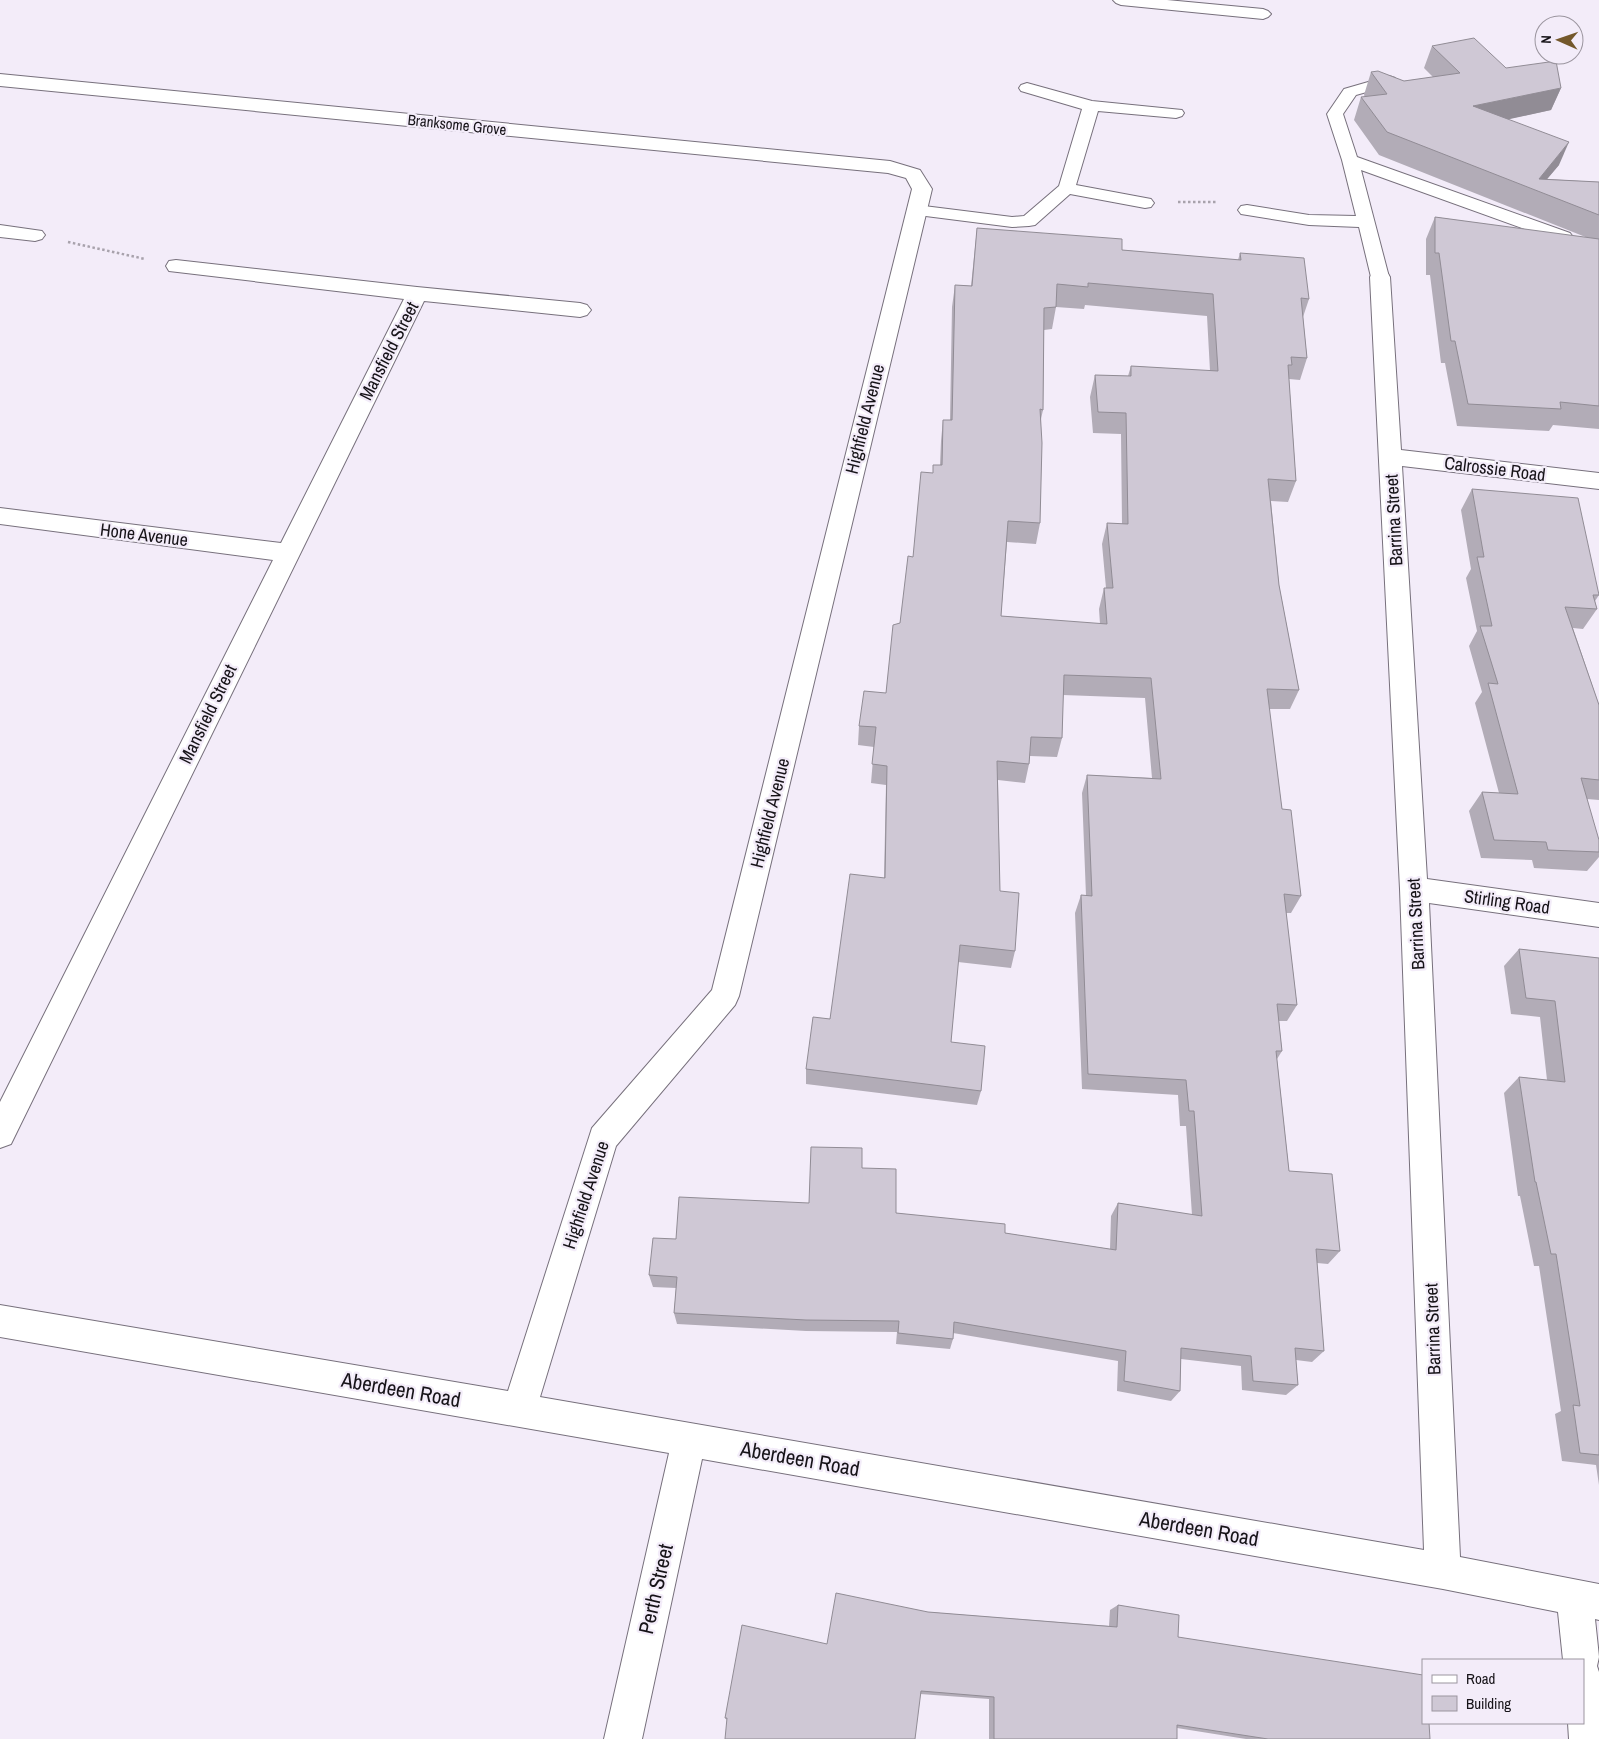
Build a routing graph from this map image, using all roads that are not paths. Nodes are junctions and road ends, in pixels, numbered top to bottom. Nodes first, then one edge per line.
1 (1121, 0) edge
2 (1263, 14) dead end
3 (1389, 81) edge
4 (7, 86) edge
5 (1027, 88) dead end
6 (1090, 106) junction
7 (1176, 113) dead end
8 (1350, 160) junction
9 (912, 174) joint
10 (1067, 188) junction
11 (1145, 203) road end
12 (916, 210) junction
13 (1247, 210) road end
14 (1364, 222) junction
15 (0, 231) edge
16 (35, 235) road end
17 (1564, 237) edge
18 (176, 266) road end
19 (1380, 277) joint
20 (417, 294) junction
21 (580, 310) dead end
22 (1390, 457) junction
23 (1599, 481) edge
24 (0, 516) edge
25 (288, 553) junction
26 (1414, 889) junction
27 (1599, 915) edge
28 (0, 1134) edge
29 (0, 1322) edge
30 (519, 1410) junction
31 (689, 1440) junction
32 (1443, 1572) junction
33 (1587, 1600) edge
34 (1581, 1659) edge
35 (1584, 1690) edge
36 (623, 1739) edge
37 (1588, 1739) edge

1 - 2 lane
3 - 8 lane
4 - 9 street, Branksome Grove
5 - 6 lane
6 - 7 lane
6 - 10 lane
8 - 14 lane
8 - 17 lane
9 - 12 street, Highfield Avenue
10 - 11 lane
10 - 12 lane
12 - 30 street, Highfield Avenue
13 - 14 lane
14 - 19 lane
15 - 16 street
18 - 20 street, Mansfield Street
19 - 22 street, Barrina Street
20 - 21 street, Mansfield Street
20 - 25 street, Mansfield Street
22 - 23 street, Calrossie Road
22 - 26 street, Barrina Street
24 - 25 street, Hone Avenue
25 - 28 street, Mansfield Street
26 - 27 street, Stirling Road
26 - 32 street, Barrina Street
29 - 30 street, Aberdeen Road
30 - 31 street, Aberdeen Road
31 - 32 street, Aberdeen Road
31 - 36 street, Perth Street
32 - 33 street, Aberdeen Road
33 - 34 street
35 - 37 street

